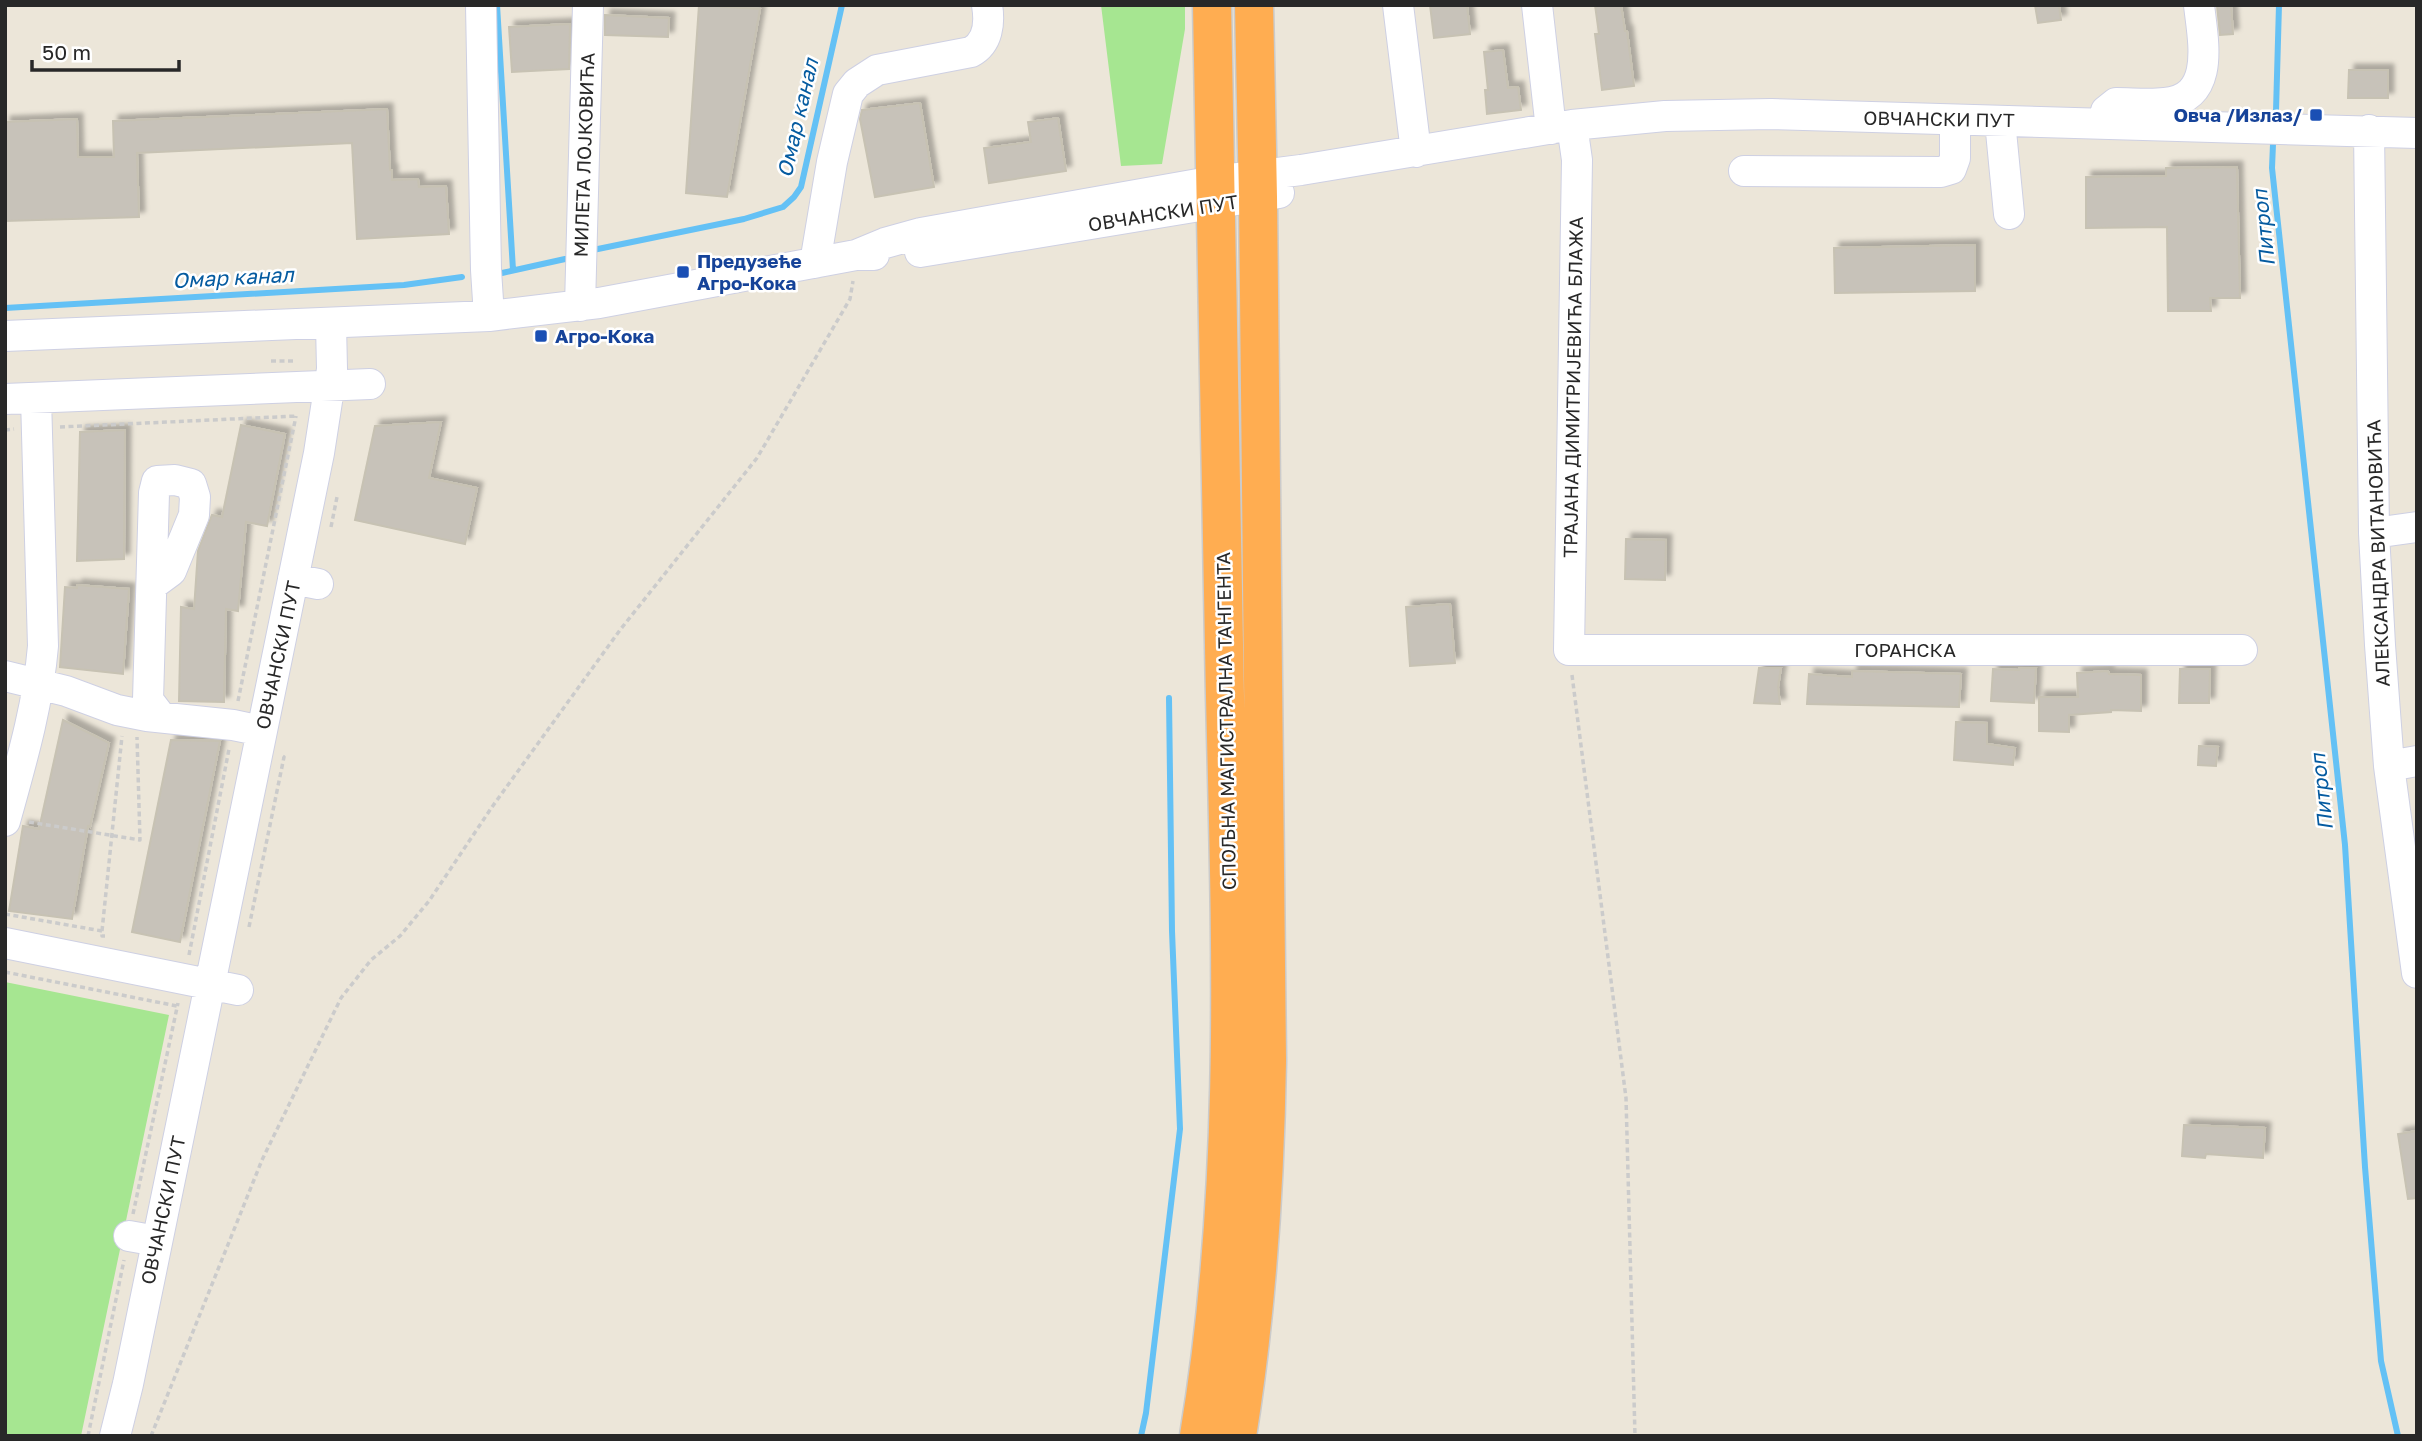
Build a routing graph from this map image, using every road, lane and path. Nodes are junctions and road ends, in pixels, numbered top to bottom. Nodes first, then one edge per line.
1 (481, 5) edge
2 (589, 5) edge
3 (987, 5) edge
4 (1212, 5) edge
5 (1254, 5) edge
6 (1398, 5) edge
7 (1537, 5) edge
8 (2199, 5) edge
9 (1955, 120) junction
10 (2000, 121) junction
11 (2104, 124) junction
12 (1562, 127) junction
13 (2369, 130) junction
14 (2417, 133) edge
15 (1464, 145) junction
16 (1416, 152) junction
17 (1744, 171) dead end
18 (1258, 186) junction
19 (1215, 192) junction
20 (2008, 214) dead end
21 (856, 255) junction
22 (815, 263) junction
23 (580, 306) junction
24 (489, 316) junction
25 (331, 324) junction
26 (5, 336) edge
27 (370, 384) dead end
28 (330, 386) junction
29 (36, 398) junction
30 (5, 399) edge
31 (311, 416) junction
32 (38, 428) junction
33 (5, 430) edge
34 (2417, 527) edge
35 (2374, 533) junction
36 (152, 585) dead end
37 (1569, 650) junction
38 (2242, 650) dead end
39 (5, 676) edge
40 (40, 684) junction
41 (161, 717) junction
42 (248, 728) junction
43 (122, 733) dead end
44 (137, 734) dead end
45 (2403, 763) edge
46 (6, 819) edge
47 (2407, 830) edge
48 (112, 836) junction
49 (5, 914) edge
50 (102, 931) junction
51 (114, 938) dead end
52 (5, 943) edge
53 (2416, 963) edge
54 (5, 972) edge
55 (203, 990) junction
56 (143, 1238) junction
57 (88, 1436) edge
58 (115, 1436) edge
59 (151, 1436) edge
60 (1199, 1436) edge
61 (1237, 1436) edge
62 (1635, 1436) edge

1 - 24 street
2 - 23 street, МИЛЕТА ЛОЈКОВИЋА
3 - 22 street
4 - 19 highway, СПОЉНА МАГИСТРАЛНА ТАНГЕНТА
5 - 18 highway, СПОЉНА МАГИСТРАЛНА ТАНГЕНТА
6 - 16 street
7 - 12 street, ТРАЈАНА ДИМИТРИЈЕВИЋА БЛАЖА
8 - 11 street
9 - 10 street, ОВЧАНСКИ ПУТ
9 - 12 street, ОВЧАНСКИ ПУТ
9 - 17 street
10 - 11 street, ОВЧАНСКИ ПУТ
10 - 20 street
11 - 13 street, ОВЧАНСКИ ПУТ
12 - 15 street, ОВЧАНСКИ ПУТ
12 - 37 street, ТРАЈАНА ДИМИТРИЈЕВИЋА БЛАЖА
13 - 14 street, ОВЧАНСКИ ПУТ
13 - 35 street, АЛЕКСАНДРА ВИТАНОВИЋА
15 - 16 street, ОВЧАНСКИ ПУТ
15 - 18 street, ОВЧАНСКИ ПУТ
16 - 18 street, ОВЧАНСКИ ПУТ
18 - 19 street, ОВЧАНСКИ ПУТ
18 - 61 highway, СПОЉНА МАГИСТРАЛНА ТАНГЕНТА
19 - 21 street, ОВЧАНСКИ ПУТ
19 - 60 highway, СПОЉНА МАГИСТРАЛНА ТАНГЕНТА
21 - 22 street, ОВЧАНСКИ ПУТ
21 - 59 path
22 - 23 street, ОВЧАНСКИ ПУТ
23 - 24 street, ОВЧАНСКИ ПУТ
24 - 25 street, ОВЧАНСКИ ПУТ
25 - 26 street, ОВЧАНСКИ ПУТ
25 - 28 street, ОВЧАНСКИ ПУТ
27 - 28 street
28 - 29 street
28 - 31 street, ОВЧАНСКИ ПУТ
29 - 30 street
29 - 32 street
31 - 32 path
31 - 42 path
31 - 42 street, ОВЧАНСКИ ПУТ
32 - 33 path
32 - 40 street
34 - 35 street
35 - 45 street, АЛЕКСАНДРА ВИТАНОВИЋА
36 - 41 street
37 - 38 street, ГОРАНСКА
37 - 62 path
39 - 40 street
40 - 41 street
40 - 46 street
41 - 42 street
42 - 55 street, ОВЧАНСКИ ПУТ
42 - 55 path
43 - 48 path
44 - 48 path
45 - 47 street, АЛЕКСАНДРА ВИТАНОВИЋА
46 - 48 path
47 - 53 street, АЛЕКСАНДРА ВИТАНОВИЋА
48 - 50 path
49 - 50 path
50 - 51 path
52 - 55 street
54 - 55 path
55 - 56 street, ОВЧАНСКИ ПУТ
55 - 56 path
56 - 57 path
56 - 58 street, ОВЧАНСКИ ПУТ

